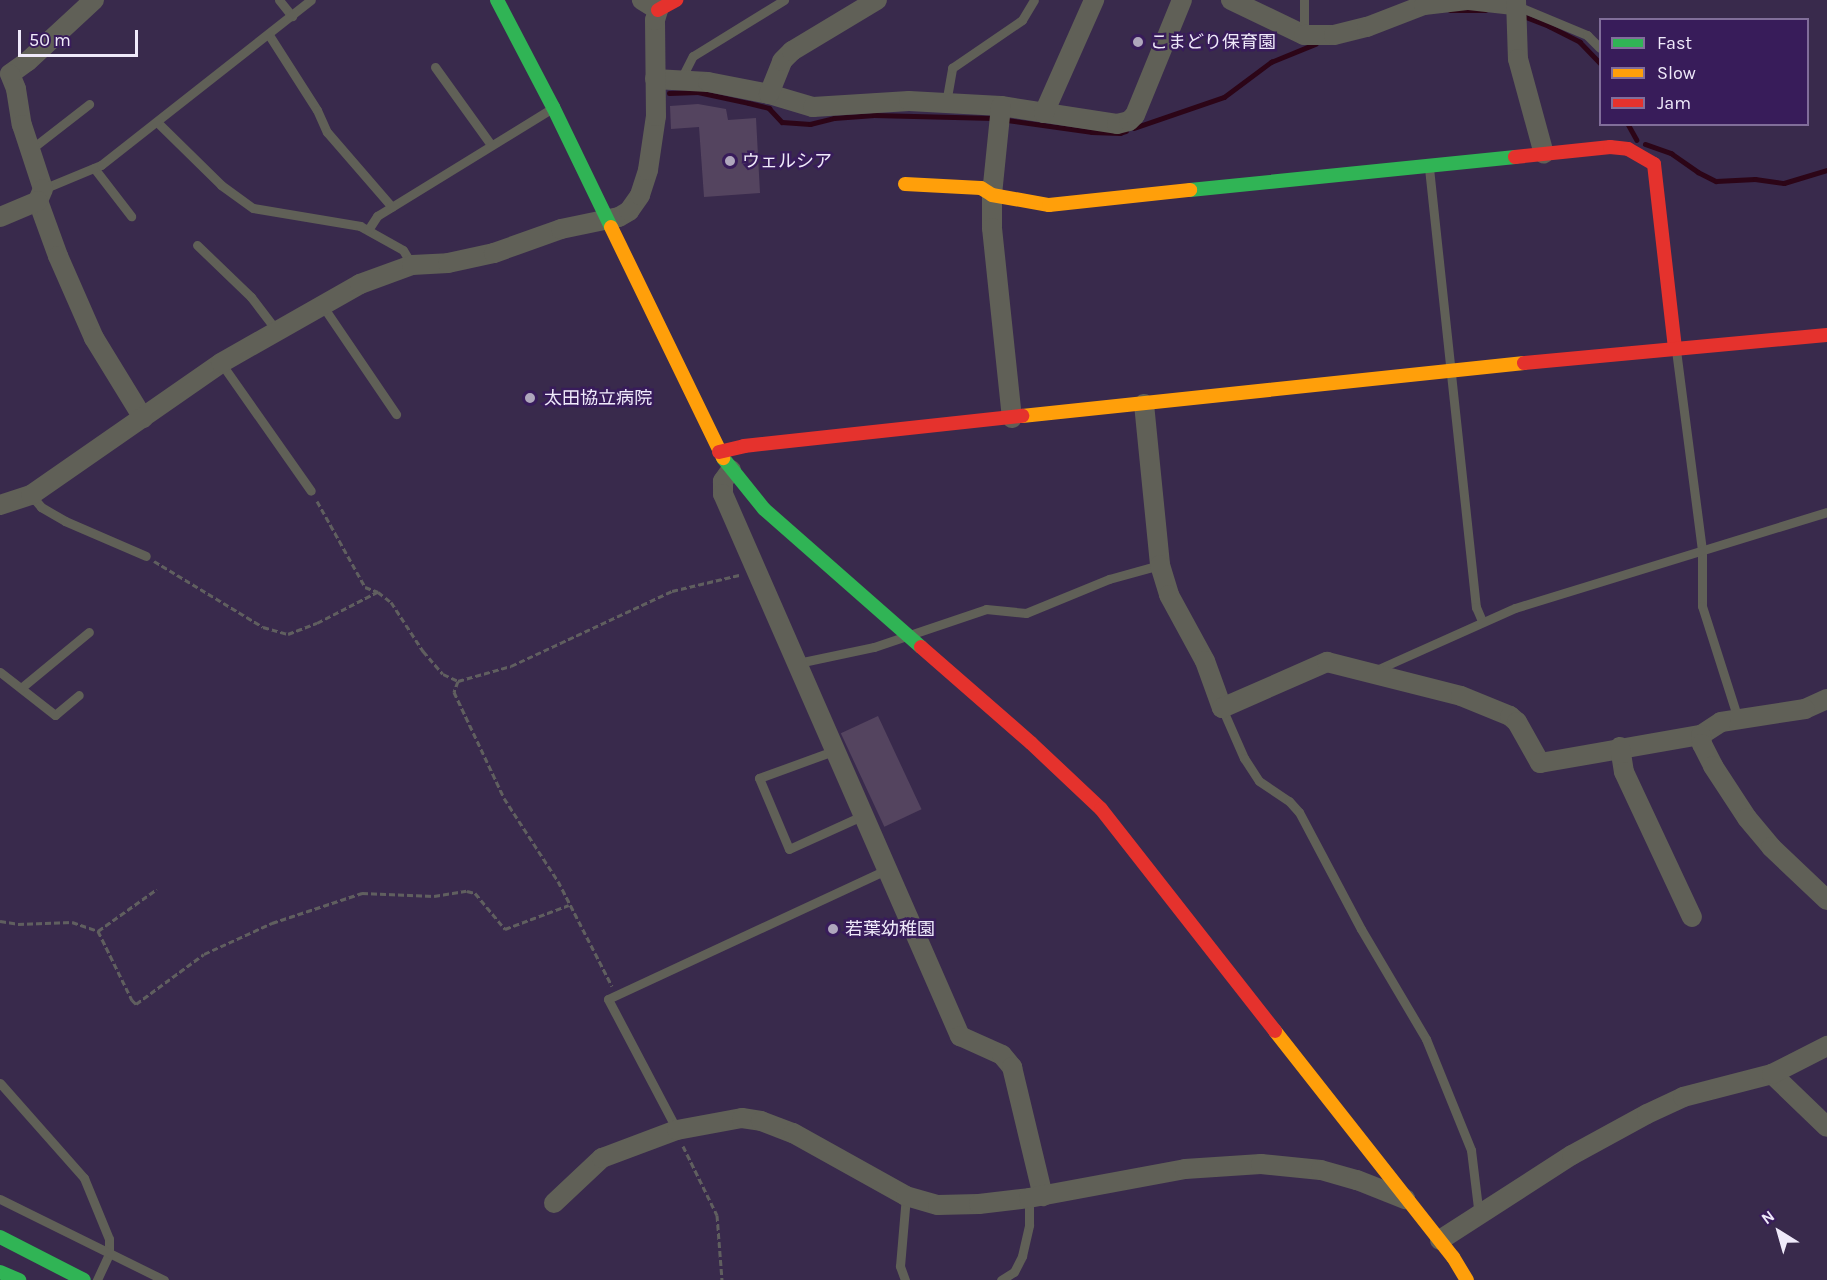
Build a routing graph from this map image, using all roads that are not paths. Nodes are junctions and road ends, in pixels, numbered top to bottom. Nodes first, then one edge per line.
1 (94, 0) edge
2 (279, 0) edge
3 (311, 0) edge
4 (497, 0) edge
5 (676, 0) edge
6 (784, 0) edge
7 (878, 0) edge
8 (1034, 0) edge
9 (1093, 0) edge
10 (1182, 0) edge
11 (1231, 0) edge
12 (1304, 0) edge
13 (1468, 0) edge
14 (1515, 3) edge
15 (655, 4) edge
16 (292, 16) junction
17 (269, 35) junction
18 (1304, 35) junction
19 (1599, 47) edge
20 (435, 67) dead end
21 (5, 75) edge
22 (655, 79) junction
23 (680, 81) junction
24 (770, 94) junction
25 (946, 103) junction
26 (89, 104) dead end
27 (1001, 106) junction
28 (553, 107) junction
29 (1044, 113) junction
30 (157, 122) junction
31 (491, 146) junction
32 (30, 150) junction
33 (1544, 154) junction
34 (1429, 165) junction
35 (94, 168) junction
36 (905, 184) dead end
37 (40, 195) junction
38 (992, 195) junction
39 (392, 207) junction
40 (131, 216) dead end
41 (0, 217) edge
42 (607, 220) junction
43 (368, 230) junction
44 (197, 245) dead end
45 (412, 266) junction
46 (322, 305) junction
47 (277, 331) junction
48 (1827, 335) edge
49 (1675, 347) junction
50 (221, 363) junction
51 (1451, 372) junction
52 (1144, 404) junction
53 (396, 414) dead end
54 (142, 418) junction
55 (1012, 418) junction
56 (719, 452) junction
57 (731, 470) junction
58 (311, 491) road end
59 (31, 495) junction
60 (0, 505) edge
61 (1827, 512) edge
62 (1701, 549) junction
63 (146, 556) road end
64 (1160, 565) junction
65 (1482, 621) junction
66 (89, 632) dead end
67 (907, 634) junction
68 (798, 663) junction
69 (0, 672) edge
70 (1368, 674) junction
71 (21, 688) junction
72 (79, 695) dead end
73 (1827, 699) edge
74 (1222, 708) junction
75 (1738, 718) junction
76 (1701, 735) junction
77 (1620, 747) junction
78 (836, 750) junction
79 (864, 815) junction
80 (888, 869) junction
81 (1827, 900) edge
82 (1692, 917) dead end
83 (1827, 1046) edge
84 (1773, 1074) junction
85 (0, 1083) edge
86 (1827, 1127) edge
87 (676, 1130) junction
88 (906, 1196) junction
89 (1036, 1197) junction
90 (0, 1198) edge
91 (1406, 1198) junction
92 (554, 1203) dead end
93 (1479, 1216) junction
94 (0, 1237) edge
95 (1440, 1240) junction
96 (109, 1254) junction
97 (0, 1272) edge
98 (19, 1280) edge
99 (84, 1280) edge
100 (97, 1280) edge
101 (164, 1280) edge
102 (905, 1280) edge
103 (1001, 1280) edge
104 (1467, 1280) edge

1 - 21 street
2 - 16 lane
3 - 16 lane
4 - 28 main road
5 - 15 main road
6 - 23 lane
7 - 24 street
8 - 25 lane
9 - 29 street
10 - 29 street
11 - 18 street
12 - 18 lane
13 - 14 street
13 - 18 street
14 - 19 lane
14 - 33 street
15 - 22 street
16 - 17 lane
17 - 30 lane
17 - 39 lane
20 - 31 lane
21 - 32 street
22 - 23 street
22 - 42 street
23 - 24 street
24 - 25 street
25 - 27 street
26 - 32 lane
27 - 29 street
27 - 38 street
28 - 31 lane
28 - 42 main road
30 - 35 lane
30 - 43 lane
31 - 39 lane
32 - 37 street
33 - 34 main road
33 - 49 main road
34 - 38 main road
34 - 51 lane
35 - 37 lane
35 - 40 lane
36 - 38 main road
37 - 41 street
37 - 54 street
38 - 55 street
39 - 43 lane
42 - 45 street
42 - 56 main road
43 - 45 lane
44 - 47 lane
45 - 46 street
46 - 47 street
46 - 53 lane
47 - 50 street
48 - 49 main road
49 - 51 main road
49 - 62 lane
50 - 54 street
50 - 58 lane
51 - 52 main road
51 - 65 lane
52 - 55 main road
52 - 64 street
54 - 59 street
55 - 56 main road
56 - 57 main road
57 - 67 main road
57 - 68 street
59 - 60 street
59 - 63 lane
61 - 62 lane
62 - 65 lane
62 - 75 lane
64 - 67 lane
64 - 74 street
65 - 70 lane
66 - 71 lane
67 - 68 lane
67 - 91 main road
68 - 78 street
69 - 71 lane
70 - 74 street
70 - 77 street
71 - 72 lane
73 - 75 street
74 - 93 lane
75 - 76 street
76 - 77 street
76 - 81 street
77 - 82 street
78 - 79 street
78 - 79 lane
79 - 80 street
80 - 87 lane
80 - 89 street
83 - 84 street
84 - 86 street
84 - 93 street
85 - 96 lane
87 - 88 street
87 - 92 street
88 - 89 street
88 - 102 lane
89 - 91 street
89 - 103 lane
90 - 96 lane
91 - 95 main road
93 - 95 street
94 - 99 main road
95 - 104 main road
96 - 100 lane
96 - 101 lane
97 - 98 main road

